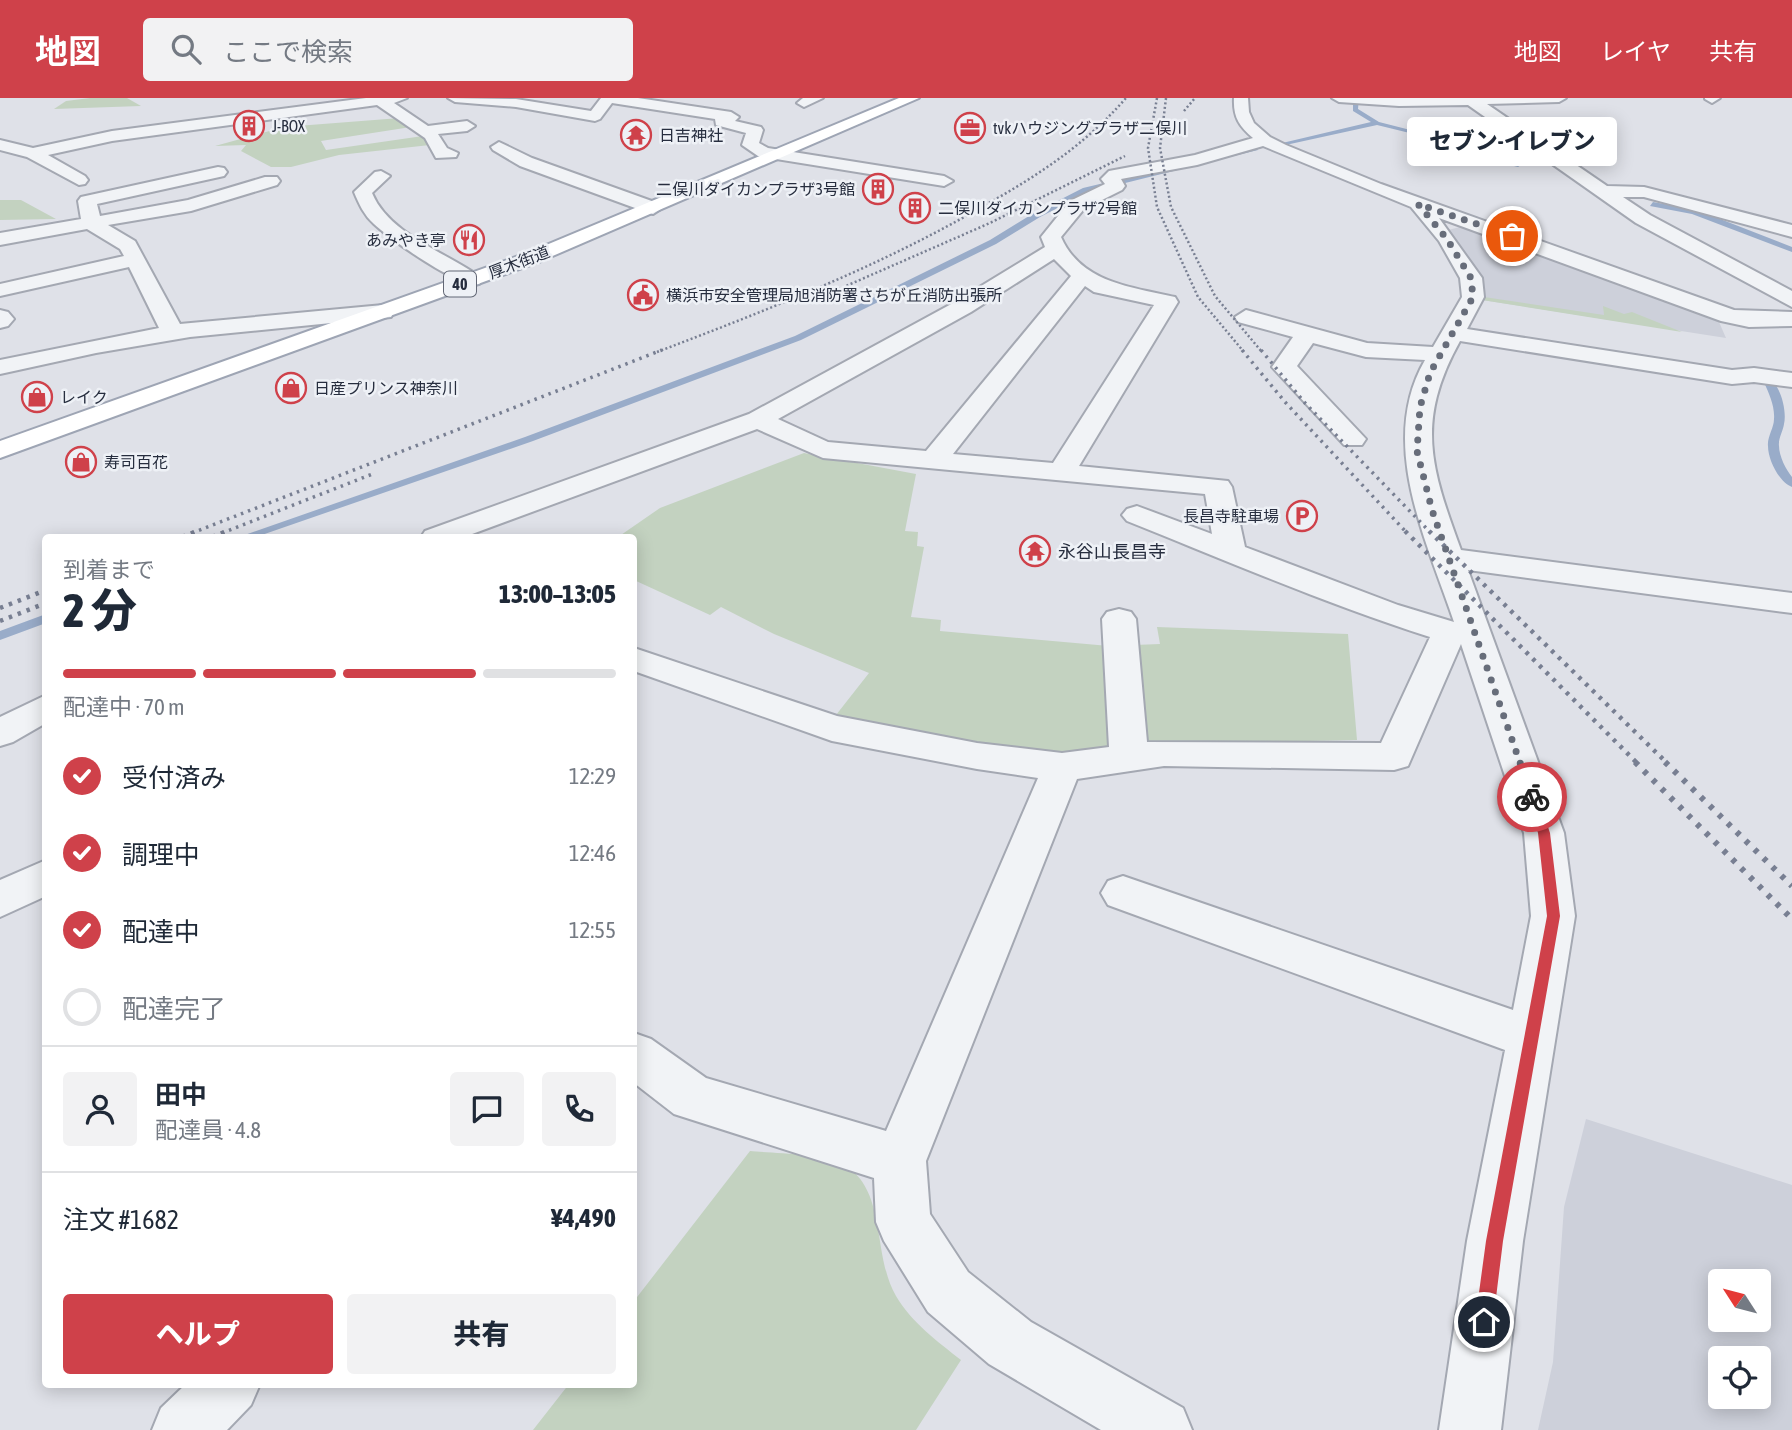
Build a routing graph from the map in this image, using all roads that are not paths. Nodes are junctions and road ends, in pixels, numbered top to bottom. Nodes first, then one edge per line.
1 (400, 98) edge
2 (455, 98) edge
3 (912, 98) edge
4 (1241, 98) edge
5 (1339, 98) edge
6 (605, 99) edge
7 (1469, 99) edge
8 (1567, 99) edge
9 (379, 100) junction
10 (1434, 100) edge
11 (467, 126) dead end
12 (148, 131) junction
13 (425, 131) junction
14 (1548, 131) dead end
15 (1523, 138) junction
16 (526, 143) dead end
17 (1271, 144) junction
18 (0, 145) edge
19 (499, 147) junction
20 (150, 149) dead end
21 (478, 149) dead end
22 (33, 153) junction
23 (450, 153) dead end
24 (779, 154) junction
25 (218, 172) dead end
26 (381, 176) dead end
27 (79, 180) dead end
28 (271, 181) dead end
29 (944, 181) dead end
30 (1600, 191) junction
31 (1418, 204) junction
32 (653, 208) junction
33 (1792, 231) edge
34 (92, 234) junction
35 (0, 239) edge
36 (1056, 249) junction
37 (135, 260) junction
38 (1082, 276) junction
39 (472, 280) junction
40 (0, 290) edge
41 (383, 312) junction
42 (1789, 315) edge
43 (1246, 317) dead end
44 (172, 330) junction
45 (1306, 336) junction
46 (1444, 344) junction
47 (1749, 348) junction
48 (0, 368) edge
49 (1792, 380) edge
50 (758, 419) junction
51 (1353, 439) dead end
52 (0, 450) edge
53 (934, 460) junction
54 (1061, 472) junction
55 (1137, 515) dead end
56 (444, 534) edge
57 (1231, 552) junction
58 (1449, 558) junction
59 (1792, 603) edge
60 (1119, 620) dead end
61 (1462, 633) junction
62 (637, 660) edge
63 (42, 709) edge
64 (0, 733) edge
65 (1129, 756) junction
66 (1062, 767) junction
67 (42, 878) edge
68 (1122, 893) dead end
69 (0, 900) edge
70 (1532, 1038) junction
71 (637, 1057) edge
72 (900, 1161) junction
73 (226, 1388) edge
74 (183, 1430) edge
75 (1161, 1430) edge
76 (1470, 1430) edge

1 - 9 street
2 - 6 street
3 - 24 main road, 厚木街道 / 40
4 - 17 street
5 - 10 street
6 - 24 street
7 - 8 street
7 - 10 street
7 - 15 street
9 - 12 street
9 - 13 street
11 - 13 street
12 - 20 street
12 - 22 street
13 - 23 street
14 - 15 street
15 - 30 street
16 - 19 street
17 - 31 street
17 - 36 street
18 - 22 street
19 - 21 street
19 - 32 street
22 - 27 street
24 - 29 street
24 - 32 main road, 厚木街道 / 40
25 - 34 street
26 - 39 street
28 - 34 street
30 - 33 street
30 - 42 street
31 - 46 street
31 - 47 street
32 - 39 main road, 厚木街道 / 40
34 - 35 street
34 - 37 street
36 - 38 street
36 - 50 street
37 - 40 street
37 - 44 street
38 - 53 street
38 - 54 street
39 - 41 main road, 厚木街道 / 40
41 - 44 street
41 - 52 main road, 厚木街道 / 40
42 - 47 street
43 - 45 street
44 - 48 street
45 - 46 street
45 - 51 street
46 - 47 street
46 - 58 street
47 - 49 street
50 - 53 street
50 - 56 street
53 - 54 street
54 - 57 street
55 - 57 street
57 - 61 street
58 - 59 street
58 - 61 street
60 - 65 street
61 - 65 street
61 - 70 street
62 - 66 street
63 - 64 street
65 - 66 street
66 - 72 street
67 - 69 street
68 - 70 street
70 - 76 street
71 - 72 street
72 - 75 street
73 - 74 street

